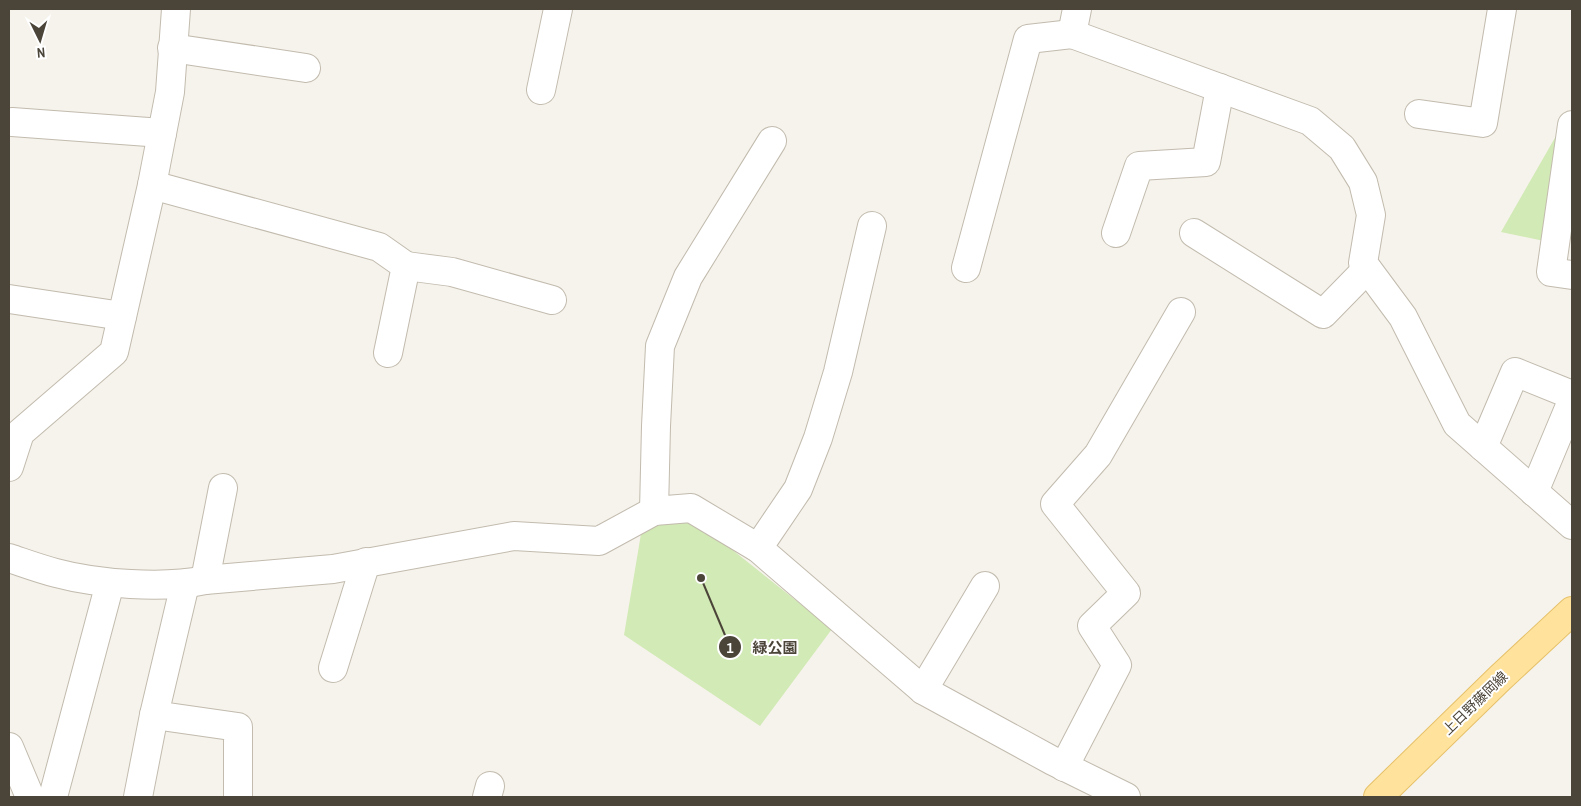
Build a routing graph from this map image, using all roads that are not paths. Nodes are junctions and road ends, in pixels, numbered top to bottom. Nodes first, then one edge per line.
1 (176, 9) edge
2 (558, 9) edge
3 (1502, 9) edge
4 (1075, 21) edge
5 (172, 48) junction
6 (306, 68) dead end
7 (1220, 88) junction
8 (541, 90) dead end
9 (1419, 114) dead end
10 (12, 122) dead end
11 (1572, 125) edge
12 (162, 133) junction
13 (772, 141) dead end
14 (1570, 157) edge
15 (152, 185) junction
16 (872, 226) dead end
17 (1116, 233) dead end
18 (1194, 233) dead end
19 (406, 266) junction
20 (966, 268) dead end
21 (1367, 269) junction
22 (1572, 276) edge
23 (9, 299) edge
24 (552, 300) dead end
25 (1181, 312) dead end
26 (122, 316) junction
27 (388, 353) dead end
28 (1572, 395) edge
29 (1572, 401) edge
30 (1483, 446) junction
31 (9, 468) edge
32 (223, 488) dead end
33 (1534, 492) junction
34 (654, 511) junction
35 (1572, 524) edge
36 (758, 548) junction
37 (9, 558) edge
38 (366, 562) junction
39 (195, 582) junction
40 (110, 583) junction
41 (985, 586) dead end
42 (1572, 610) edge
43 (333, 668) dead end
44 (923, 690) junction
45 (154, 715) junction
46 (9, 747) edge
47 (1064, 767) junction
48 (30, 797) edge
49 (52, 797) edge
50 (138, 797) edge
51 (238, 797) edge
52 (1126, 797) edge
53 (1378, 797) edge

1 - 5 street
2 - 8 street
3 - 9 street
4 - 7 street
4 - 20 street
5 - 6 street
5 - 12 street
7 - 17 street
7 - 21 street
10 - 12 street
11 - 14 street
12 - 15 street
13 - 34 street
14 - 22 street
15 - 19 street
15 - 26 street
16 - 36 street
18 - 21 street
19 - 24 street
19 - 27 street
21 - 30 street
23 - 26 street
25 - 47 street
26 - 31 street
28 - 30 street
29 - 33 street
30 - 33 street
32 - 39 street
33 - 35 street
34 - 36 street
34 - 38 street
36 - 44 street
37 - 40 street
38 - 39 street
38 - 43 street
39 - 40 street
39 - 45 street
40 - 49 street
41 - 44 street
42 - 53 main road, 上日野藤岡線
44 - 47 street
45 - 50 street
45 - 51 street
46 - 48 street
47 - 52 street

